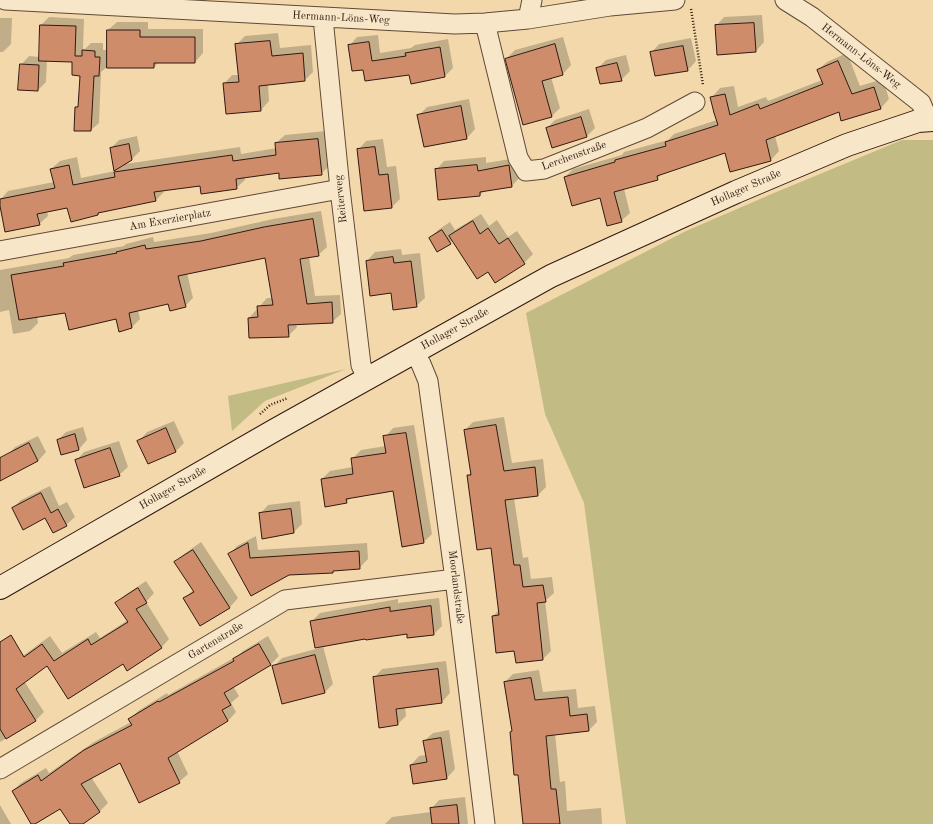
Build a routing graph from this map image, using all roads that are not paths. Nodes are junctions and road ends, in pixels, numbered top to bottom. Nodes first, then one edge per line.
1 (5, 0) edge
2 (532, 0) edge
3 (785, 0) edge
4 (683, 4) edge
5 (323, 18) junction
6 (528, 19) junction
7 (484, 23) junction
8 (695, 102) road end
9 (930, 120) edge
10 (340, 189) junction
11 (0, 251) edge
12 (414, 352) junction
13 (367, 378) junction
14 (455, 579) junction
15 (0, 588) edge
16 (0, 769) edge
17 (485, 824) edge

1 - 5 street, Hermann-Löns-Weg
2 - 6 street
3 - 9 street, Hermann-Löns-Weg
4 - 6 street, Hermann-Löns-Weg
5 - 7 street, Hermann-Löns-Weg
5 - 10 street, Reiterweg
6 - 7 street, Hermann-Löns-Weg
7 - 8 street, Lerchenstraße
9 - 12 main road, Hollager Straße
10 - 11 street, Am Exerzierplatz
10 - 13 street, Reiterweg
12 - 13 main road, Hollager Straße
12 - 14 street, Moorlandstraße
13 - 15 main road, Hollager Straße
14 - 16 street, Gartenstraße
14 - 17 street, Moorlandstraße

